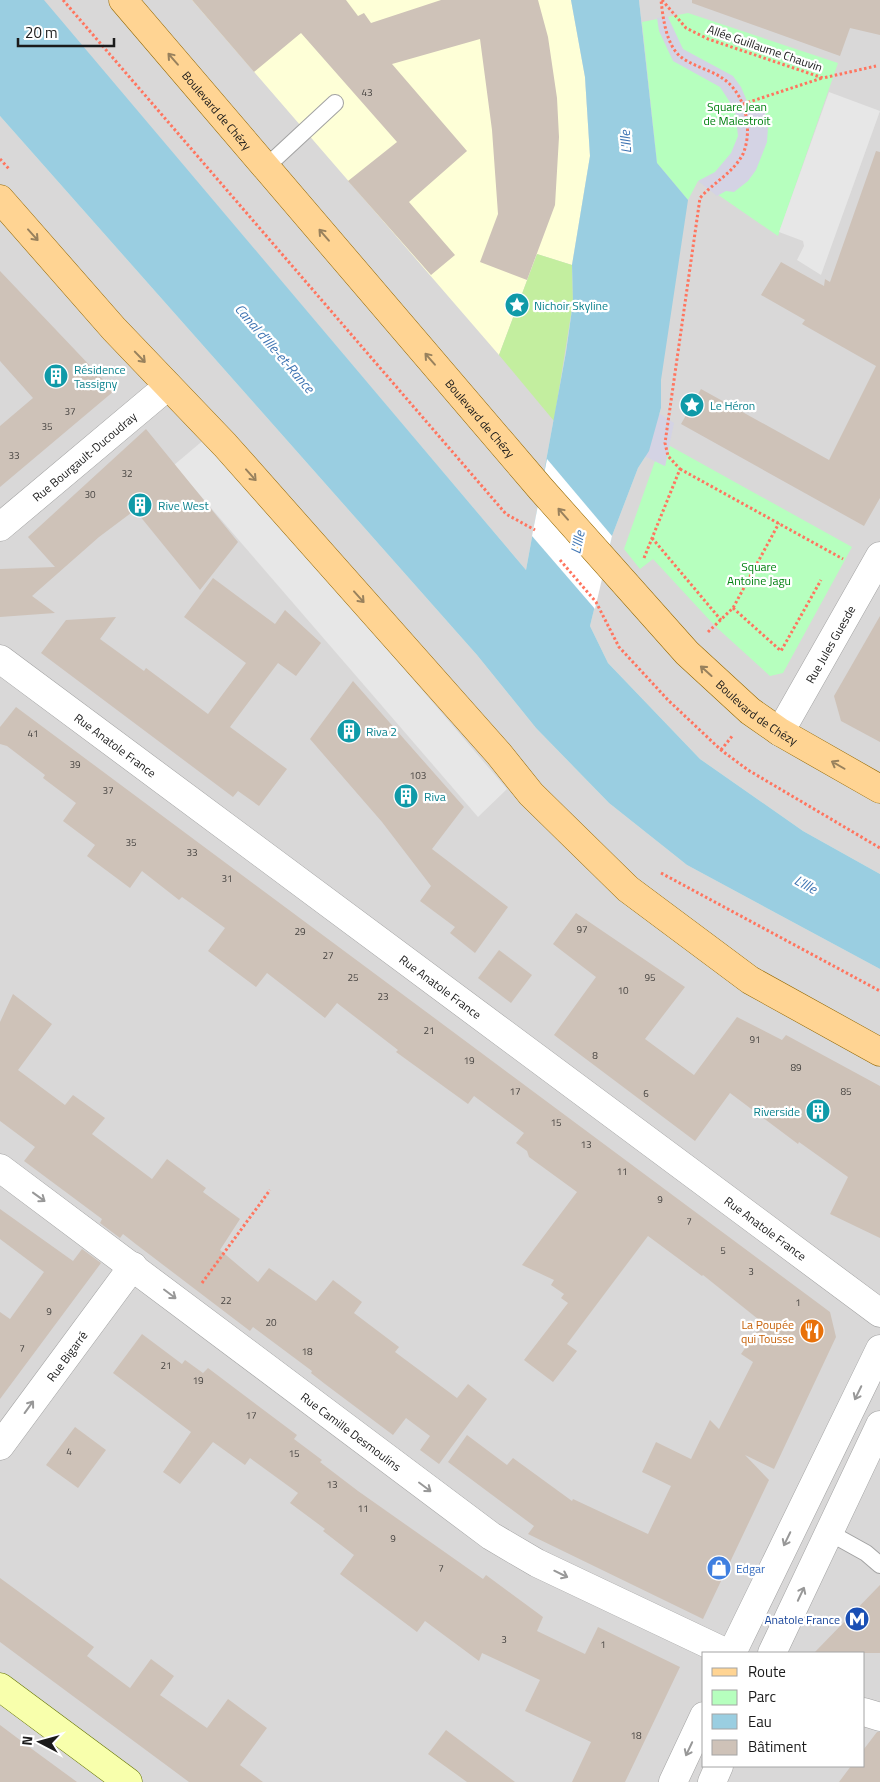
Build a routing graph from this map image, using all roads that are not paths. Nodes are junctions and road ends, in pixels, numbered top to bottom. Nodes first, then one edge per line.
1 (123, 0) edge
2 (335, 103) dead end
3 (266, 168) junction
4 (0, 199) edge
5 (168, 386) junction
6 (0, 528) edge
7 (875, 565) edge
8 (0, 659) edge
9 (780, 732) junction
10 (880, 789) edge
11 (880, 1052) edge
12 (0, 1168) edge
13 (133, 1266) junction
14 (880, 1313) edge
15 (880, 1349) edge
16 (880, 1425) edge
17 (0, 1446) edge
18 (830, 1533) junction
19 (880, 1565) edge
20 (725, 1652) edge
21 (732, 1652) edge
22 (772, 1652) edge
23 (0, 1687) edge
24 (865, 1712) edge
25 (880, 1717) edge
26 (702, 1720) edge
27 (719, 1767) edge
28 (128, 1782) edge
29 (673, 1782) edge
30 (712, 1782) edge

3 -> 1 main road, Boulevard de Chézy
2 - 3 lane
9 -> 3 main road, Boulevard de Chézy
4 -> 5 main road
5 - 6 street, Rue Bourgault-Ducoudray
5 -> 11 main road
7 - 9 street, Rue Jules Guesde
8 - 14 street, Rue Anatole France
10 -> 9 main road, Boulevard de Chézy
12 -> 13 street, Rue Camille Desmoulins
17 -> 13 street, Rue Bigarré
13 -> 20 street, Rue Camille Desmoulins
15 -> 21 street
16 - 18 street
18 - 19 lane
22 -> 18 street
23 - 28 main road
24 - 25 street
26 -> 29 street
27 - 30 street

